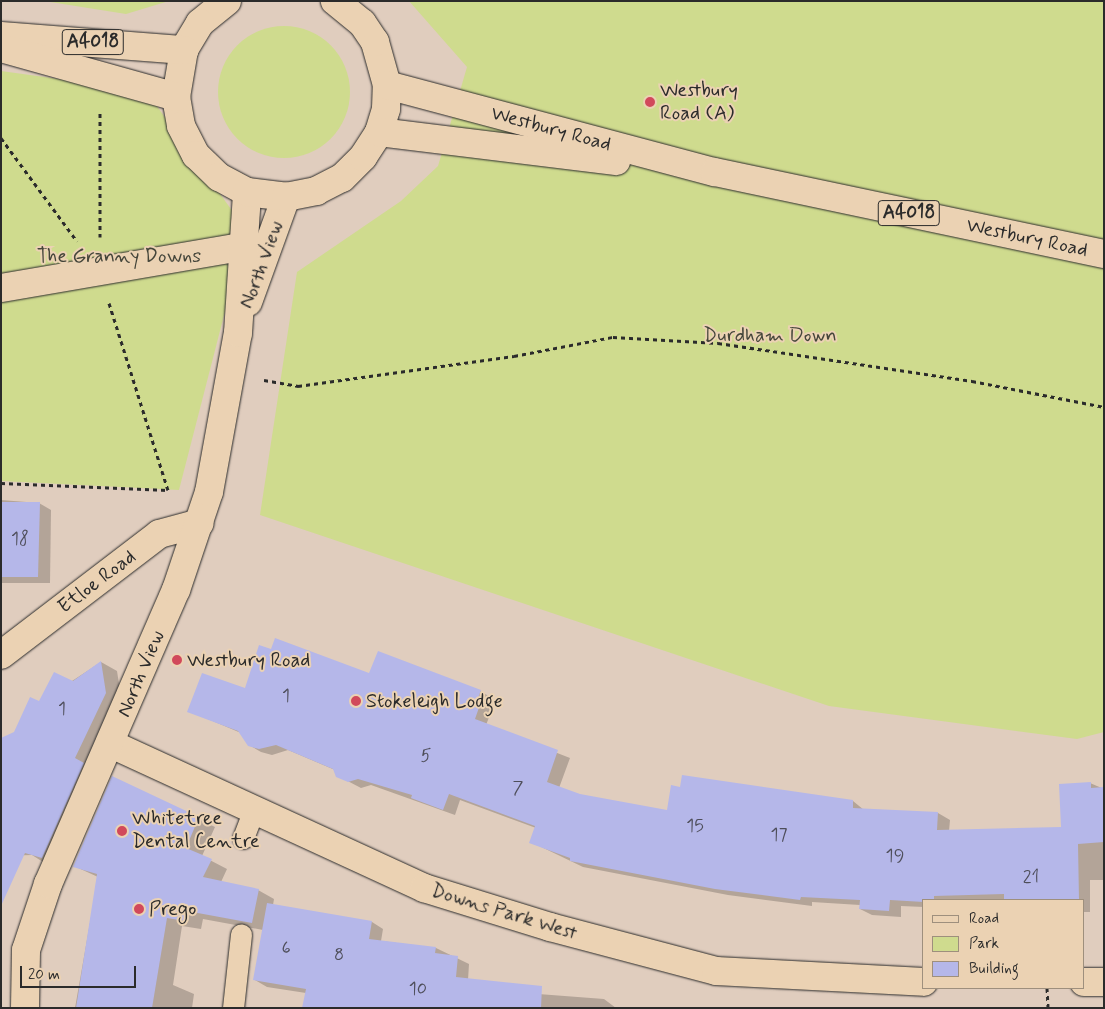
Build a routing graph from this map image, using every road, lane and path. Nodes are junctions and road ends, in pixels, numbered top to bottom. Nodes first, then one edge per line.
1 (227, 1) edge
2 (342, 3) edge
3 (1, 36) edge
4 (1, 48) edge
5 (184, 50) junction
6 (100, 76) junction
7 (387, 85) junction
8 (176, 97) junction
9 (379, 132) junction
10 (715, 172) junction
11 (248, 192) junction
12 (286, 198) junction
13 (242, 247) junction
14 (1104, 254) edge
15 (100, 272) junction
16 (1, 288) edge
17 (238, 333) junction
18 (232, 370) junction
19 (1104, 407) edge
20 (1, 483) edge
21 (209, 492) junction
22 (200, 523) junction
23 (1, 655) edge
24 (111, 744) junction
25 (254, 810) junction
26 (243, 838) dead end
27 (241, 934) dead end
28 (922, 982) edge
29 (1085, 982) edge
30 (1104, 982) edge
31 (1047, 989) edge
32 (25, 1008) edge
33 (233, 1008) edge
34 (1048, 1008) edge

1 - 5 main road
2 - 7 main road
3 - 5 main road, A4018
4 - 6 main road, A4018
5 - 8 main road
6 - 8 main road, A4018
6 - 15 path
7 - 9 main road
7 - 10 main road, Westbury Road / A4018
8 - 11 main road
9 - 10 main road, Westbury Road / A4018
9 - 12 main road
10 - 14 main road, Westbury Road / A4018
11 - 12 main road
11 - 13 main road, North View
12 - 17 main road, North View
13 - 15 main road
13 - 17 main road, North View
15 - 16 main road
17 - 18 main road, North View
18 - 19 path
18 - 21 main road, North View
20 - 21 path
21 - 22 main road, North View
22 - 23 main road, Etloe Road
22 - 24 main road, North View
24 - 25 main road, Downs Park West
24 - 32 main road, North View
25 - 26 lane
25 - 28 main road, Downs Park West
27 - 33 lane
29 - 30 main road
31 - 34 path

